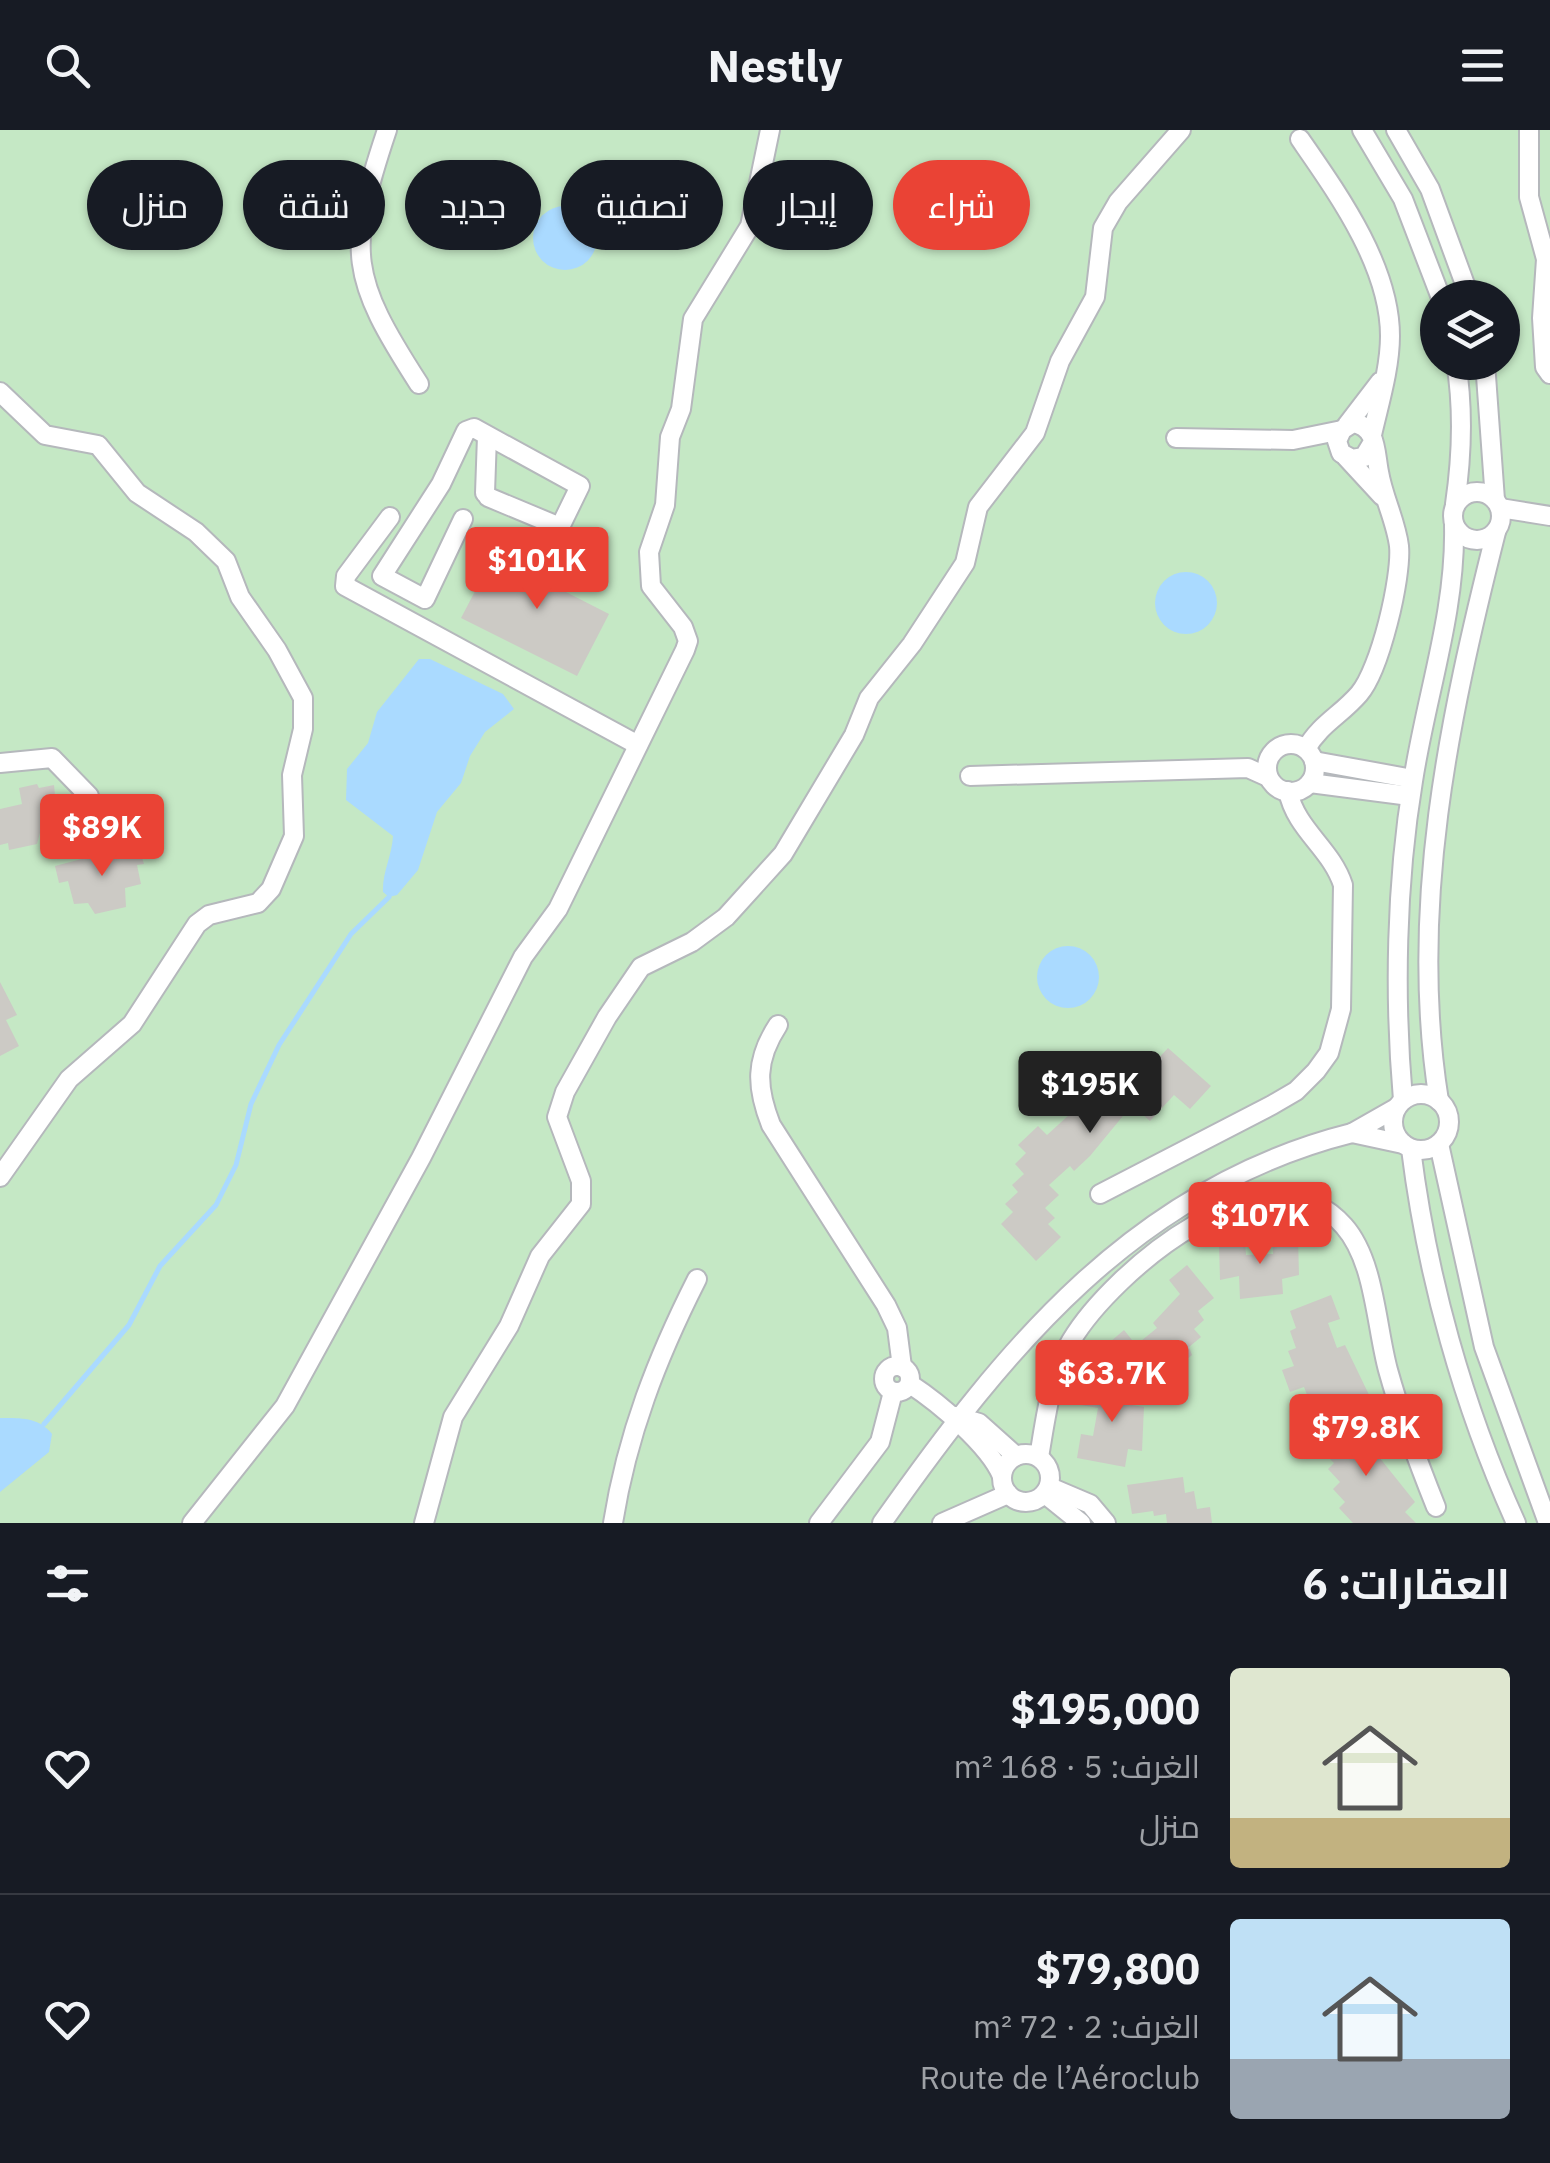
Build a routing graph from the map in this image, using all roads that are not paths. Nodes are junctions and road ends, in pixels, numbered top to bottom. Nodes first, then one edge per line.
1 (387, 130) edge
2 (770, 130) edge
3 (1181, 130) edge
4 (1362, 130) edge
5 (1396, 130) edge
6 (1529, 130) edge
7 (1300, 139) dead end
8 (1434, 280) edge
9 (1465, 280) edge
10 (1550, 374) edge
11 (1383, 378) junction
12 (1459, 380) edge
13 (1486, 380) edge
14 (419, 384) dead end
15 (0, 392) edge
16 (1344, 428) junction
17 (488, 436) junction
18 (1176, 438) dead end
19 (1373, 438) junction
20 (1293, 440) junction
21 (1344, 455) junction
22 (1383, 497) junction
23 (1455, 504) junction
24 (1541, 515) edge
25 (1498, 516) junction
26 (390, 517) dead end
27 (463, 519) dead end
28 (1454, 526) junction
29 (638, 745) junction
30 (1310, 755) junction
31 (1269, 756) junction
32 (0, 763) edge
33 (1248, 768) junction
34 (970, 776) dead end
35 (1268, 777) junction
36 (1310, 782) junction
37 (1412, 787) junction
38 (1288, 792) junction
39 (94, 826) dead end
40 (778, 1026) dead end
41 (1439, 1101) junction
42 (1400, 1104) junction
43 (1352, 1134) junction
44 (1439, 1144) junction
45 (1407, 1146) junction
46 (0, 1177) edge
47 (1100, 1194) dead end
48 (696, 1278) dead end
49 (902, 1381) junction
50 (958, 1419) junction
51 (1016, 1456) junction
52 (1040, 1457) junction
53 (1005, 1485) junction
54 (1047, 1490) junction
55 (1436, 1507) dead end
56 (192, 1523) edge
57 (424, 1523) edge
58 (613, 1523) edge
59 (820, 1523) edge
60 (882, 1523) edge
61 (942, 1523) edge
62 (1081, 1523) edge
63 (1106, 1523) edge
64 (1516, 1523) edge
65 (1548, 1523) edge

1 - 14 street
2 - 29 street
3 - 57 street
4 - 8 street
5 - 9 street
6 - 10 street
7 - 11 street
11 - 16 street
11 - 19 street
12 - 23 street
13 - 25 street
15 - 46 street
16 - 19 street
16 - 20 street
16 - 21 street
17 - 17 street
17 - 27 street
18 - 20 street
19 - 21 street
19 - 22 street
20 - 21 street
21 - 22 street
22 - 30 street
23 - 25 street
23 - 28 street
24 - 25 street
25 - 28 street
25 - 41 street
26 - 29 street
28 - 37 street
29 - 56 street
30 - 31 street
30 - 36 street
30 - 37 street
31 - 33 street
31 - 35 street
32 - 39 street
33 - 34 street
33 - 35 street
35 - 38 street
36 - 37 street
36 - 38 street
37 - 42 street
38 - 47 street
40 - 49 street
41 - 42 street
41 - 44 street
42 - 43 street
42 - 45 street
43 - 45 street
43 - 50 street
44 - 45 street
44 - 65 street
45 - 64 street
48 - 58 street
49 - 50 street
49 - 59 street
50 - 51 street
50 - 53 street
50 - 60 street
51 - 52 street
51 - 53 street
52 - 54 street
52 - 55 street
53 - 54 street
53 - 61 street
54 - 62 street
54 - 63 street

